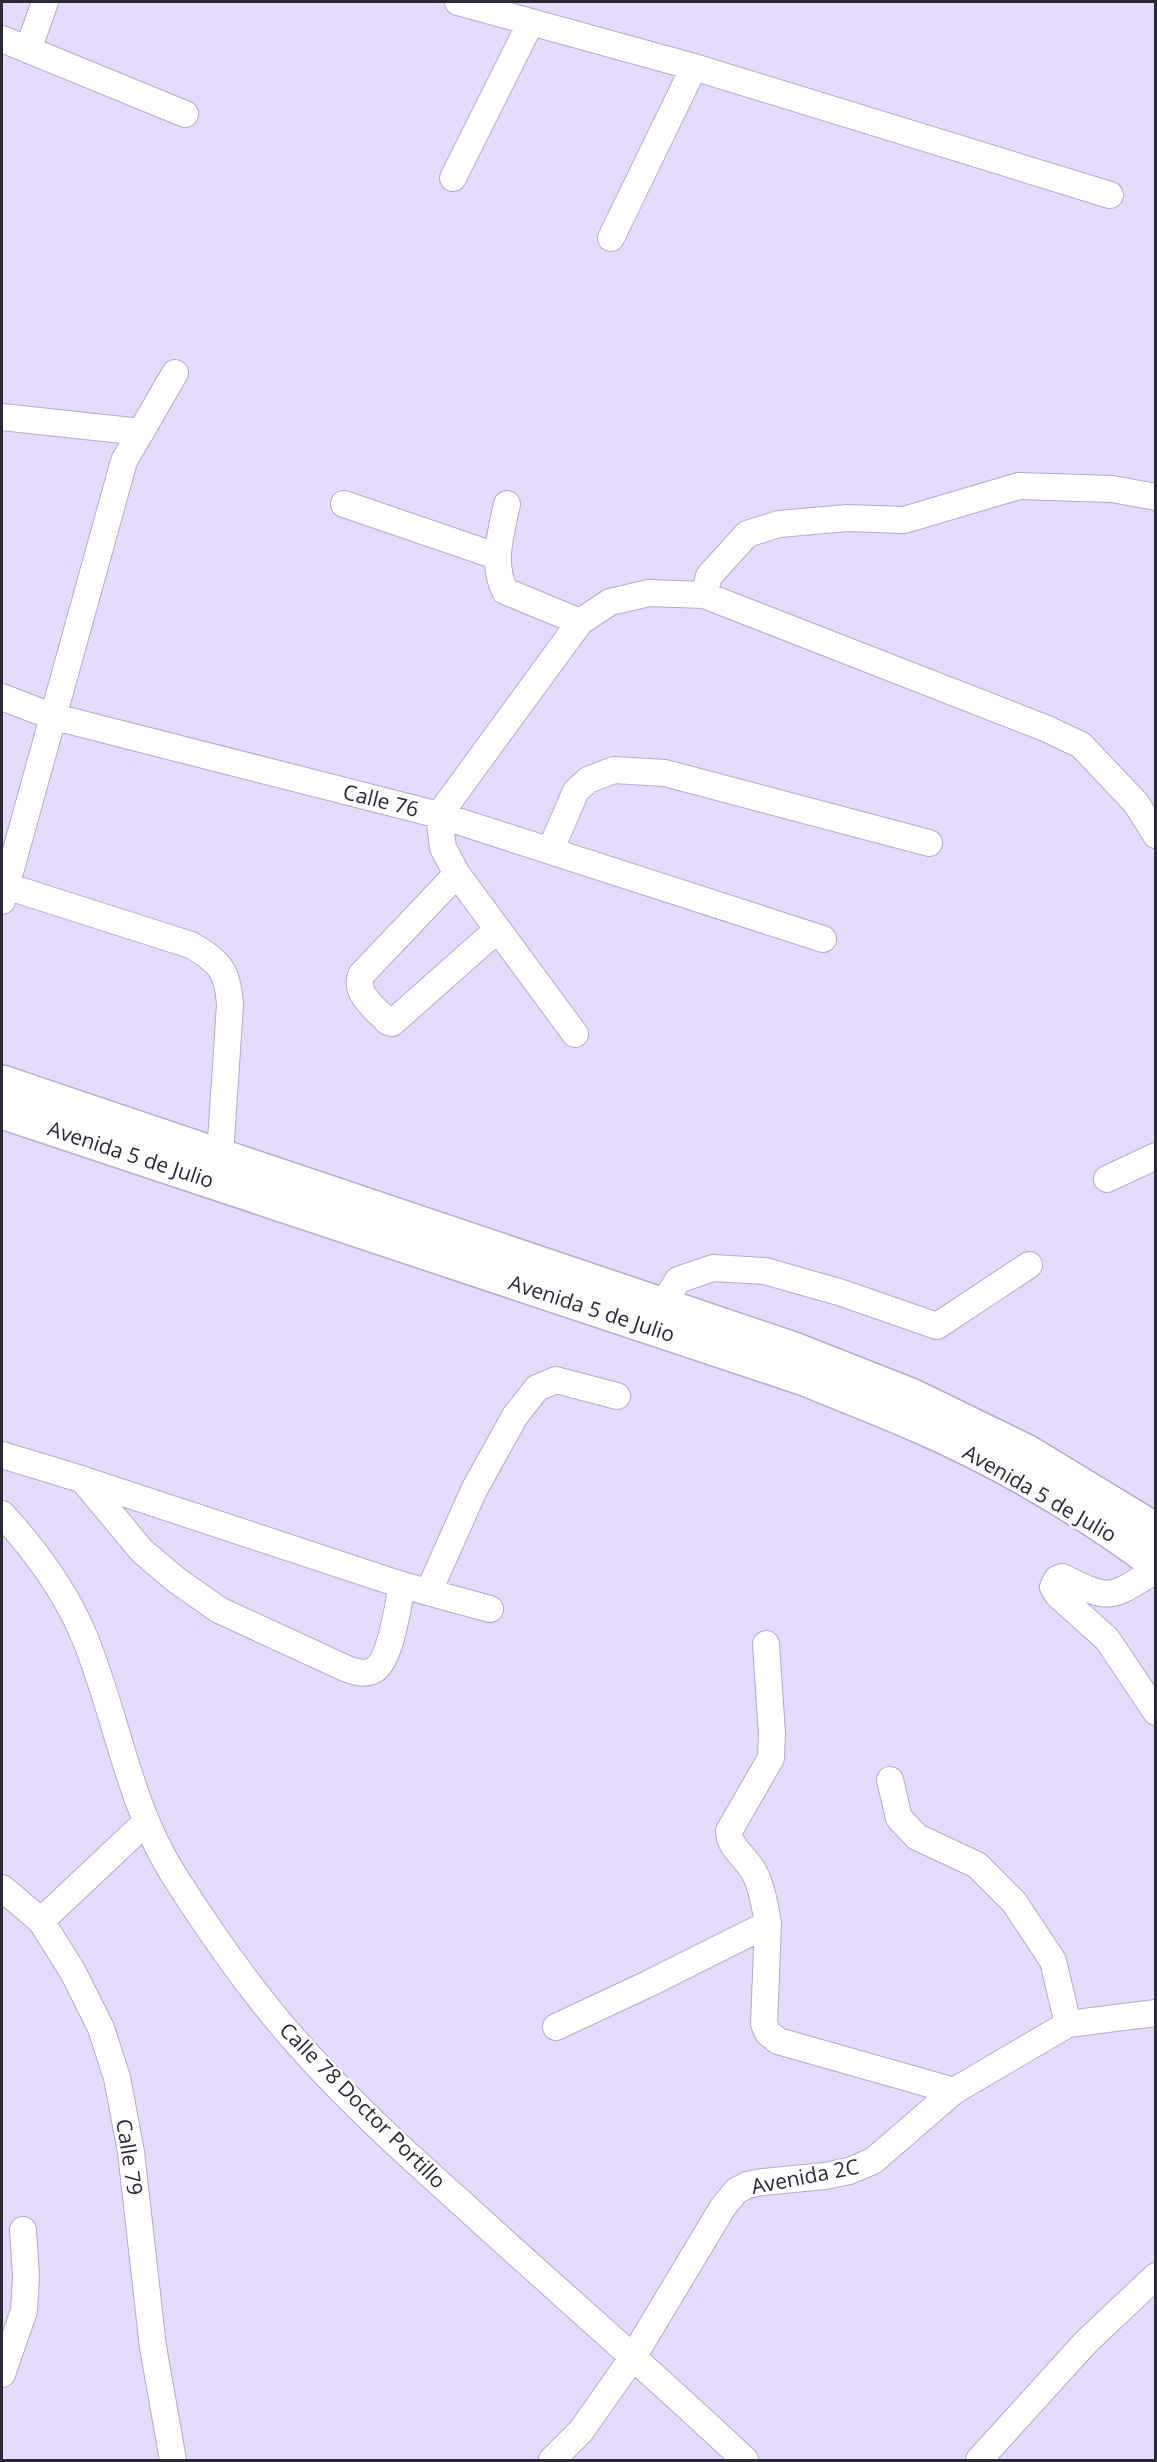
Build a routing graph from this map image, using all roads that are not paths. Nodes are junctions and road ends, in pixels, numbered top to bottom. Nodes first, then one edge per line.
1 (45, 2) edge
2 (458, 2) edge
3 (531, 22) junction
4 (2, 39) edge
5 (28, 50) junction
6 (694, 67) junction
7 (185, 114) dead end
8 (453, 178) dead end
9 (1110, 195) dead end
10 (611, 238) dead end
11 (175, 373) dead end
12 (2, 417) edge
13 (141, 432) junction
14 (1155, 497) edge
15 (344, 504) dead end
16 (507, 504) dead end
17 (496, 556) junction
18 (704, 595) junction
19 (580, 622) junction
20 (2, 697) edge
21 (51, 716) junction
22 (439, 815) junction
23 (1155, 835) edge
24 (929, 843) dead end
25 (550, 851) junction
26 (457, 874) junction
27 (4, 893) edge
28 (497, 930) junction
29 (824, 939) dead end
30 (575, 1034) dead end
31 (2, 1082) edge
32 (2, 1112) edge
33 (220, 1156) junction
34 (1155, 1156) edge
35 (1107, 1179) dead end
36 (1029, 1265) dead end
37 (662, 1306) junction
38 (617, 1396) dead end
39 (2, 1455) edge
40 (81, 1479) junction
41 (2, 1514) edge
42 (1155, 1530) edge
43 (1155, 1564) edge
44 (1155, 1570) edge
45 (402, 1585) junction
46 (429, 1591) junction
47 (490, 1609) dead end
48 (766, 1644) dead end
49 (1155, 1712) edge
50 (890, 1780) dead end
51 (145, 1823) junction
52 (2, 1888) edge
53 (41, 1921) junction
54 (768, 1924) junction
55 (1155, 2013) edge
56 (1068, 2024) junction
57 (556, 2027) dead end
58 (954, 2091) junction
59 (23, 2230) dead end
60 (1155, 2276) edge
61 (633, 2357) junction
62 (2, 2374) edge
63 (174, 2460) edge
64 (552, 2460) edge
65 (746, 2460) edge
66 (979, 2460) edge

1 - 5 street
2 - 3 street
3 - 6 street
3 - 8 street
4 - 5 street
5 - 7 street
6 - 9 street
6 - 10 street
11 - 13 street
12 - 13 street
13 - 21 street
14 - 18 street
15 - 17 street
16 - 17 street
17 - 19 street
18 - 19 street, Calle 76
18 - 23 street, Calle 76
19 - 22 street, Calle 76
20 - 21 street, Calle 76
21 - 22 street, Calle 76
21 - 27 street
22 - 25 street
22 - 26 street
24 - 25 street
25 - 29 street
26 - 28 street
26 - 28 street
27 - 33 street
28 - 30 street
31 - 33 main road, Avenida 5 de Julio
32 - 43 main road, Avenida 5 de Julio
33 - 37 main road, Avenida 5 de Julio
34 - 35 street
36 - 37 street
37 - 42 main road, Avenida 5 de Julio
38 - 46 street
39 - 40 street
40 - 45 street
40 - 45 street
41 - 51 street, Calle 78 Doctor Portillo
44 - 49 street
45 - 46 street
46 - 47 street
48 - 54 street
50 - 56 street
51 - 53 street
51 - 61 street, Calle 78 Doctor Portillo
52 - 53 street, Calle 79
53 - 63 street, Calle 79
54 - 57 street
54 - 58 street
55 - 56 street, Avenida 2C
56 - 58 street, Avenida 2C
58 - 61 street, Avenida 2C
59 - 62 street
60 - 66 street
61 - 64 street, Avenida 2C
61 - 65 street, Calle 78 Doctor Portillo

